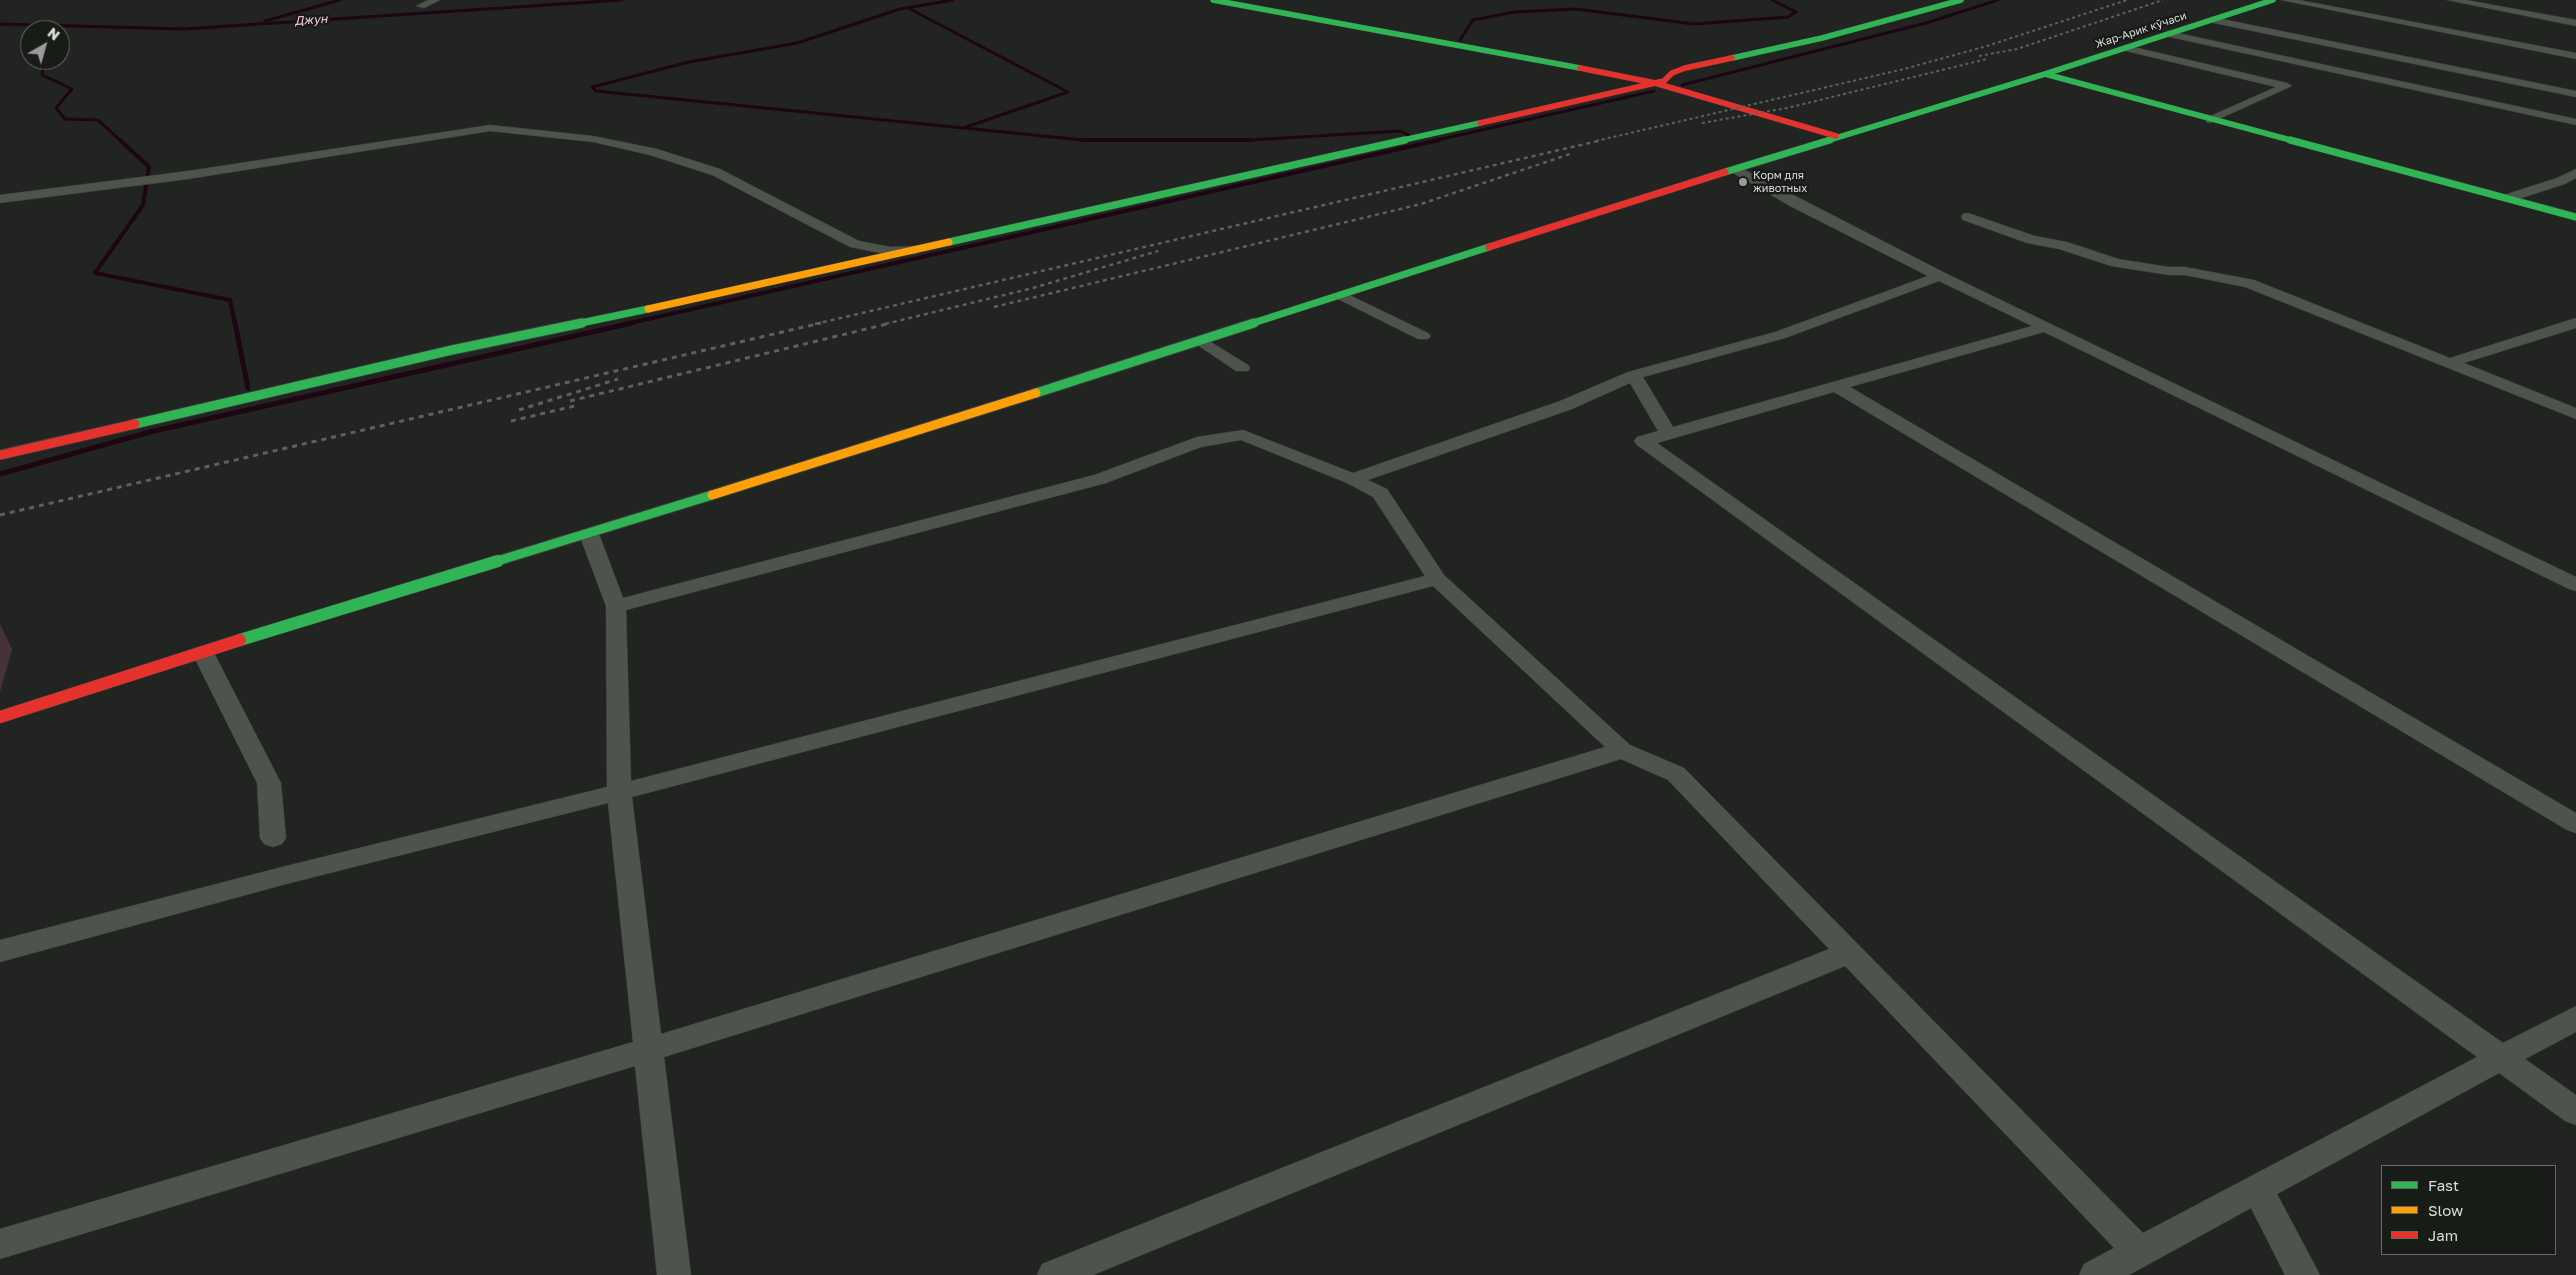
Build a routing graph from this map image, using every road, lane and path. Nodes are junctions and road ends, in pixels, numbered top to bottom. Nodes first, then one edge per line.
1 (436, 0) edge
2 (1213, 0) edge
3 (1961, 0) edge
4 (2273, 0) edge
5 (2285, 0) edge
6 (2451, 0) edge
7 (421, 6) dead end
8 (2212, 20) junction
9 (2576, 22) edge
10 (2168, 34) junction
11 (2125, 48) junction
12 (2576, 56) edge
13 (2045, 74) junction
14 (1655, 83) junction
15 (2576, 94) edge
16 (2210, 120) junction
17 (2576, 122) edge
18 (1836, 136) junction
19 (1737, 170) junction
20 (2576, 174) edge
21 (2509, 198) junction
22 (0, 199) edge
23 (1968, 217) dead end
24 (2576, 217) edge
25 (856, 244) junction
26 (916, 250) junction
27 (878, 258) junction
28 (1940, 276) junction
29 (1343, 296) junction
30 (2576, 323) edge
31 (2046, 327) junction
32 (1423, 336) dead end
33 (1201, 341) junction
34 (2449, 363) junction
35 (1242, 368) dead end
36 (1634, 375) junction
37 (1836, 386) junction
38 (2576, 414) edge
39 (1668, 434) junction
40 (0, 455) edge
41 (1353, 480) junction
42 (589, 534) junction
43 (1437, 579) junction
44 (2576, 585) edge
45 (616, 606) junction
46 (203, 653) junction
47 (0, 717) edge
48 (1622, 750) junction
49 (619, 792) junction
50 (2576, 824) edge
51 (273, 838) dead end
52 (0, 951) edge
53 (1849, 953) junction
54 (2576, 1018) edge
55 (648, 1050) junction
56 (2502, 1058) junction
57 (2576, 1112) edge
58 (2258, 1189) junction
59 (0, 1244) edge
60 (2140, 1252) junction
61 (674, 1275) edge
62 (1054, 1275) edge
63 (2096, 1275) edge
64 (2303, 1275) edge

1 - 7 street
2 - 14 main road
3 - 14 main road
4 - 8 main road, Жар-Арик кўчаси
5 - 12 street
6 - 9 street
8 - 10 main road, Жар-Арик кўчаси
8 - 15 street
10 - 11 main road, Жар-Арик кўчаси
10 - 17 street
11 - 13 main road, Жар-Арик кўчаси
11 - 16 street
13 - 16 main road
13 - 18 main road, Жар-Арик кўчаси
14 - 18 main road
14 - 26 main road
16 - 21 main road
18 - 19 main road, Жар-Арик кўчаси
19 - 28 street
19 - 29 main road, Жар-Арик кўчаси
20 - 21 street
21 - 24 main road
22 - 25 street
23 - 34 street
25 - 26 street
25 - 27 street
26 - 27 main road
27 - 40 main road
28 - 31 street
28 - 36 street
29 - 32 street
29 - 33 main road, Жар-Арик кўчаси
30 - 34 street
31 - 37 street
31 - 44 street
33 - 35 street
33 - 42 main road, Жар-Арик кўчаси
34 - 38 street
36 - 39 street
36 - 41 street
37 - 39 street
37 - 50 street
39 - 56 street
41 - 43 street
41 - 45 street
42 - 45 street
42 - 46 main road, Жар-Арик кўчаси
43 - 48 street
43 - 49 street
45 - 49 street
46 - 47 main road, Жар-Арик кўчаси
46 - 51 street
48 - 53 street
48 - 55 street
49 - 52 street
49 - 55 street
53 - 60 street
53 - 62 street
54 - 56 street
55 - 59 street
55 - 61 street
56 - 57 street
56 - 58 street
58 - 60 street
58 - 64 street
60 - 63 street

